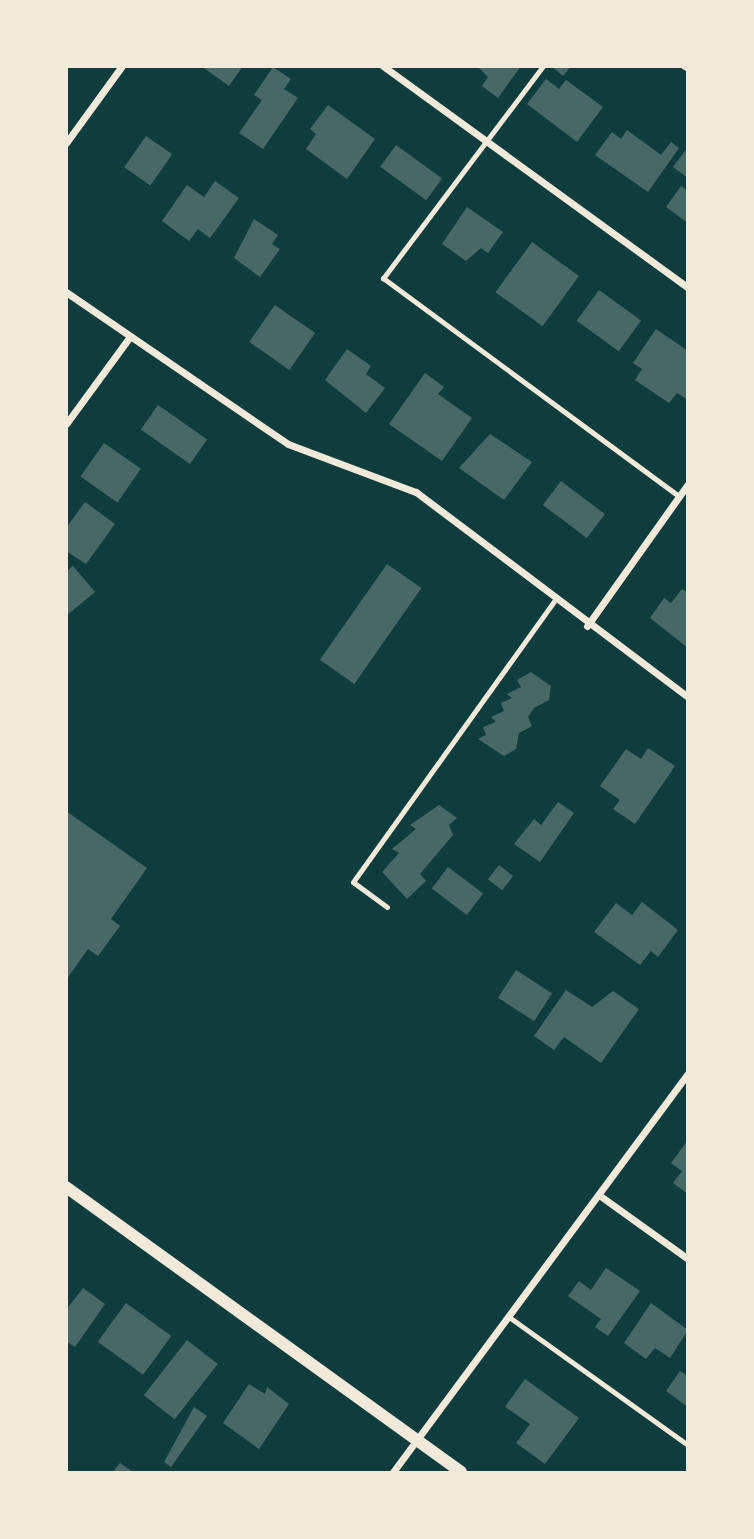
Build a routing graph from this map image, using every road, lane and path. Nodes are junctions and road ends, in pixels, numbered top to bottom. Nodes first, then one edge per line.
1 (122, 66) edge
2 (383, 66) edge
3 (542, 66) edge
4 (484, 139) junction
5 (66, 143) edge
6 (688, 288) edge
7 (66, 292) edge
8 (128, 338) junction
9 (66, 424) edge
10 (688, 484) edge
11 (679, 496) junction
12 (554, 601) junction
13 (587, 626) junction
14 (688, 698) edge
15 (387, 907) dead end
16 (688, 1073) edge
17 (684, 1086) edge
18 (66, 1187) edge
19 (598, 1195) junction
20 (688, 1259) edge
21 (509, 1317) junction
22 (416, 1440) junction
23 (688, 1445) edge
24 (393, 1472) edge
25 (461, 1472) edge

1 - 5 street
2 - 4 street
3 - 4 lane
4 - 6 street
4 - 11 lane
7 - 8 street
8 - 9 street
8 - 12 street
10 - 11 street
11 - 13 street
12 - 13 street
12 - 15 lane
13 - 14 street
16 - 17 street
17 - 19 street
18 - 22 street
19 - 20 street
19 - 21 street
21 - 22 street
21 - 23 lane
22 - 24 street
22 - 25 street

